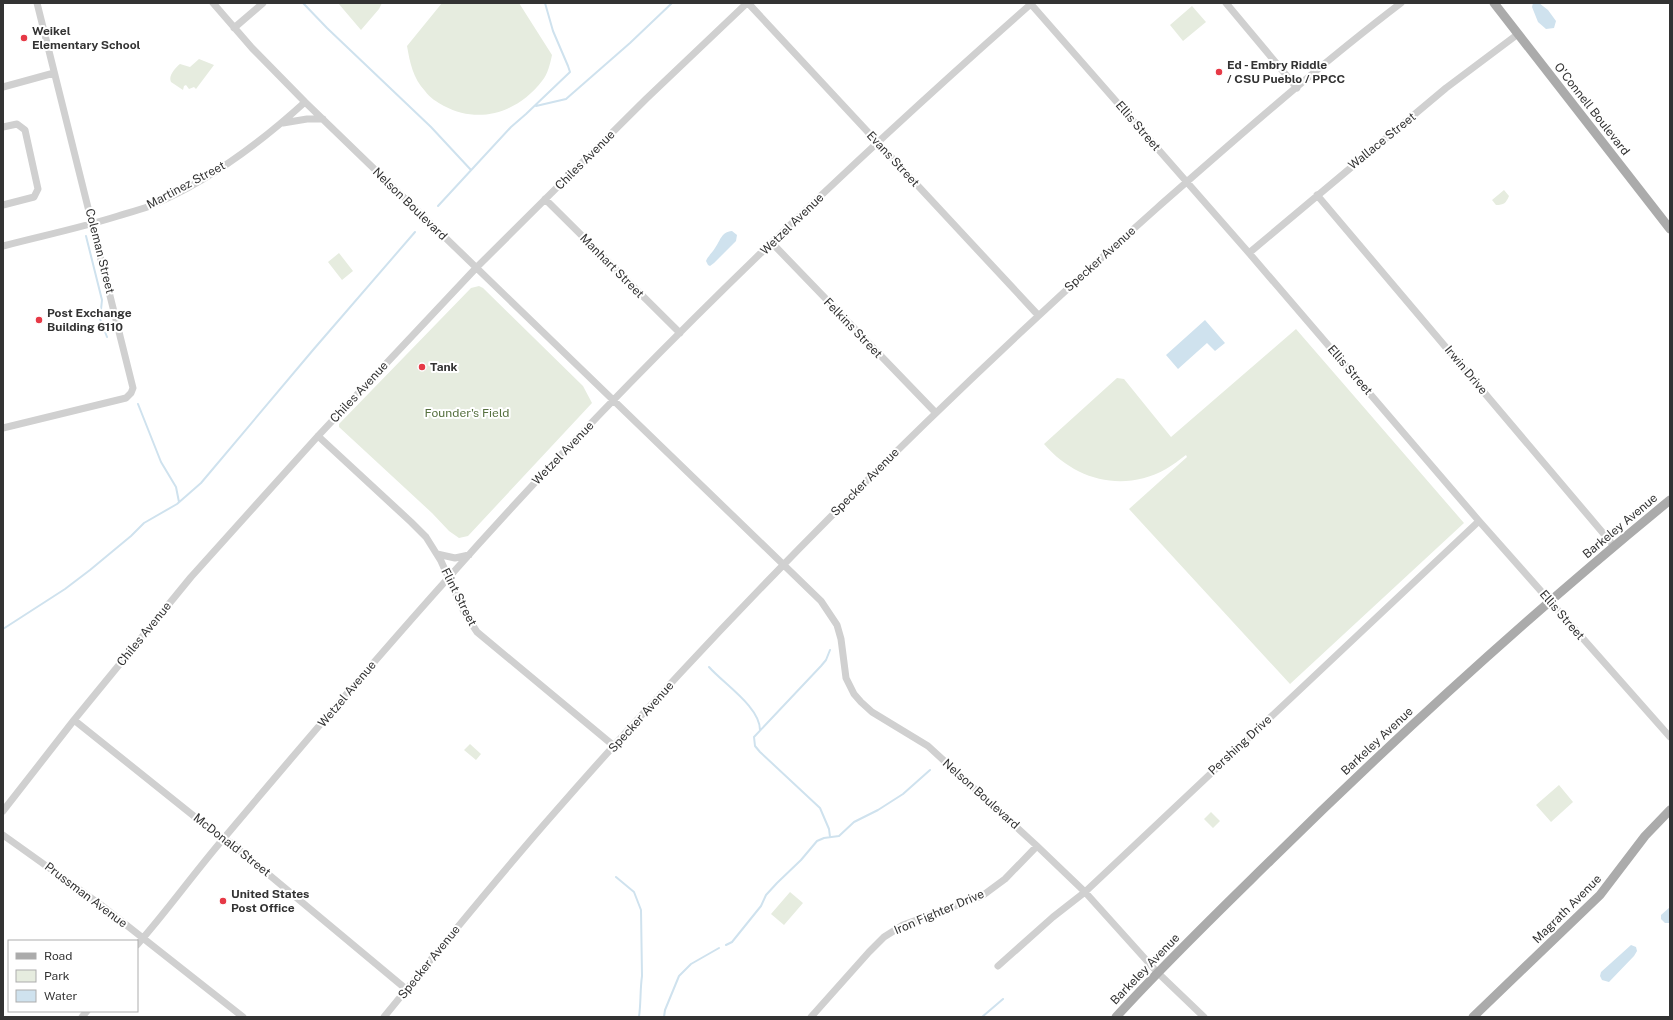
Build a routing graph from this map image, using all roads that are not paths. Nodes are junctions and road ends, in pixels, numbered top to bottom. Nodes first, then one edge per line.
1 (37, 3) edge
2 (213, 3) edge
3 (263, 3) edge
4 (748, 3) edge
5 (1031, 3) edge
6 (1226, 3) edge
7 (1401, 3) edge
8 (1494, 3) edge
9 (234, 28) junction
10 (1518, 34) junction
11 (54, 73) junction
12 (3, 87) edge
13 (1297, 88) junction
14 (305, 102) junction
15 (323, 119) junction
16 (281, 124) junction
17 (3, 127) edge
18 (878, 142) junction
19 (1187, 182) junction
20 (1317, 195) junction
21 (545, 199) junction
22 (3, 205) edge
23 (93, 224) junction
24 (1670, 229) edge
25 (772, 243) junction
26 (3, 246) edge
27 (1249, 253) junction
28 (476, 268) junction
29 (1038, 315) junction
30 (680, 333) junction
31 (613, 401) junction
32 (935, 412) junction
33 (3, 428) edge
34 (318, 436) junction
35 (1670, 500) edge
36 (1479, 521) junction
37 (1614, 546) junction
38 (437, 554) junction
39 (469, 554) junction
40 (783, 565) junction
41 (448, 577) junction
42 (1550, 600) junction
43 (74, 720) junction
44 (1670, 738) edge
45 (614, 746) junction
46 (1670, 810) edge
47 (3, 811) edge
48 (3, 835) edge
49 (223, 838) junction
50 (1037, 846) junction
51 (1085, 892) junction
52 (143, 938) junction
53 (138, 944) edge
54 (998, 966) dead end
55 (1157, 972) junction
56 (406, 989) junction
57 (243, 1017) edge
58 (384, 1017) edge
59 (811, 1017) edge
60 (1116, 1017) edge
61 (1204, 1017) edge
62 (1474, 1017) edge

1 - 11 street, Coleman Street
2 - 9 street, Nelson Boulevard
3 - 9 street
4 - 18 street, Evans Street
4 - 21 street, Chiles Avenue
5 - 18 street, Wetzel Avenue
5 - 19 street, Ellis Street
6 - 13 street
7 - 13 street, Specker Avenue
8 - 10 main road, O'Connell Boulevard
9 - 14 street, Nelson Boulevard
10 - 20 street, Wallace Street
10 - 24 main road, O'Connell Boulevard
11 - 12 street
11 - 23 street, Coleman Street
13 - 19 street, Specker Avenue
14 - 15 street, Nelson Boulevard
14 - 16 street, Martinez Street
15 - 16 street
15 - 28 street, Nelson Boulevard
16 - 23 street, Martinez Street
17 - 22 street
18 - 25 street, Wetzel Avenue
18 - 29 street, Evans Street
19 - 27 street, Ellis Street
19 - 29 street, Specker Avenue
20 - 27 street, Wallace Street
20 - 37 street, Irwin Drive
21 - 28 street, Chiles Avenue
21 - 30 street, Manhart Street
23 - 26 street, Martinez Street
23 - 33 street, Coleman Street
25 - 30 street, Wetzel Avenue
25 - 32 street, Felkins Street
27 - 36 street, Ellis Street
28 - 31 street, Nelson Boulevard
28 - 34 street, Chiles Avenue
29 - 32 street, Specker Avenue
30 - 31 street, Wetzel Avenue
31 - 39 street, Wetzel Avenue
31 - 40 street, Nelson Boulevard
32 - 40 street, Specker Avenue
34 - 38 street, Flint Street
34 - 43 street, Chiles Avenue
35 - 37 main road, Barkeley Avenue
36 - 42 street, Ellis Street
36 - 51 street, Pershing Drive
37 - 42 main road, Barkeley Avenue
38 - 39 street
38 - 41 street, Flint Street
39 - 41 street, Wetzel Avenue
40 - 45 street, Specker Avenue
40 - 50 street, Nelson Boulevard
41 - 45 street, Flint Street
41 - 49 street, Wetzel Avenue
42 - 44 street, Ellis Street
42 - 55 main road, Barkeley Avenue
43 - 47 street, Chiles Avenue
43 - 49 street, McDonald Street
45 - 56 street, Specker Avenue
46 - 62 main road, Magrath Avenue
48 - 52 street, Prussman Avenue
49 - 52 street, Wetzel Avenue
49 - 56 street, McDonald Street
50 - 51 street, Nelson Boulevard
50 - 59 street, Iron Fighter Drive
51 - 54 street, Pershing Drive
51 - 55 street, Nelson Boulevard
52 - 53 street, Wetzel Avenue
52 - 57 street, Prussman Avenue
55 - 60 main road, Barkeley Avenue
55 - 61 street, Nelson Boulevard
56 - 58 street, Specker Avenue

